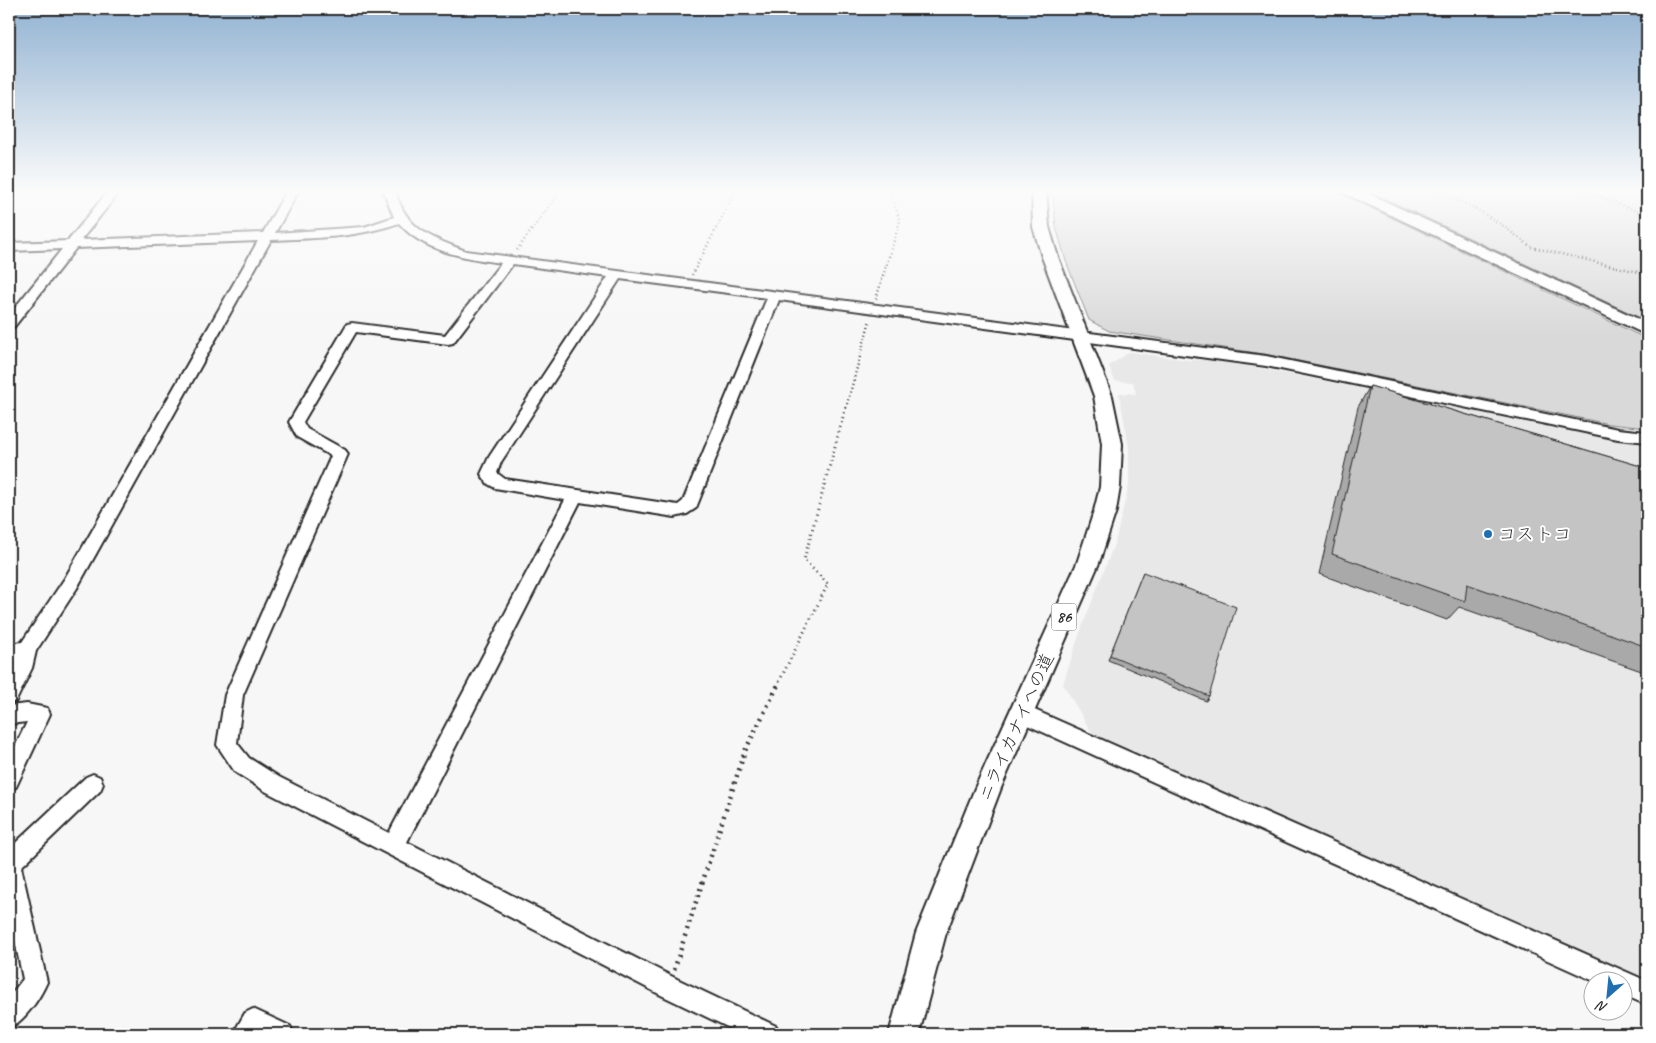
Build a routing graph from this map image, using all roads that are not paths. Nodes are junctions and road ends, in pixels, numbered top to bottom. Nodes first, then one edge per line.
1 (75, 239) edge
2 (219, 239) edge
3 (265, 239) edge
4 (428, 239) edge
5 (1045, 239) edge
6 (1453, 239) edge
7 (71, 244) junction
8 (9, 247) edge
9 (509, 261) junction
10 (616, 275) junction
11 (774, 296) junction
12 (9, 324) edge
13 (1647, 330) edge
14 (1081, 337) junction
15 (1647, 437) edge
16 (575, 496) junction
17 (27, 649) junction
18 (9, 652) edge
19 (9, 695) edge
20 (1021, 713) junction
21 (9, 715) edge
22 (9, 780) edge
23 (93, 784) dead end
24 (394, 845) junction
25 (9, 863) edge
26 (1596, 970) edge
27 (1634, 988) edge
28 (1647, 994) edge
29 (9, 1016) edge
30 (244, 1034) edge
31 (282, 1034) edge
32 (768, 1034) edge
33 (904, 1034) edge

1 - 7 street
2 - 7 street
3 - 17 street
4 - 9 street
5 - 14 main road, ニライカナイへの道 / 86
6 - 13 main road
7 - 8 street
7 - 12 street
9 - 10 street
9 - 24 street
10 - 11 street
10 - 16 street
11 - 14 street
11 - 16 street
14 - 15 street
14 - 20 main road, ニライカナイへの道 / 86
16 - 24 street
17 - 18 street
17 - 19 street
20 - 26 street
20 - 33 main road, ニライカナイへの道 / 86
21 - 22 street
23 - 25 street
24 - 32 street
25 - 29 street
27 - 28 street
30 - 31 street

